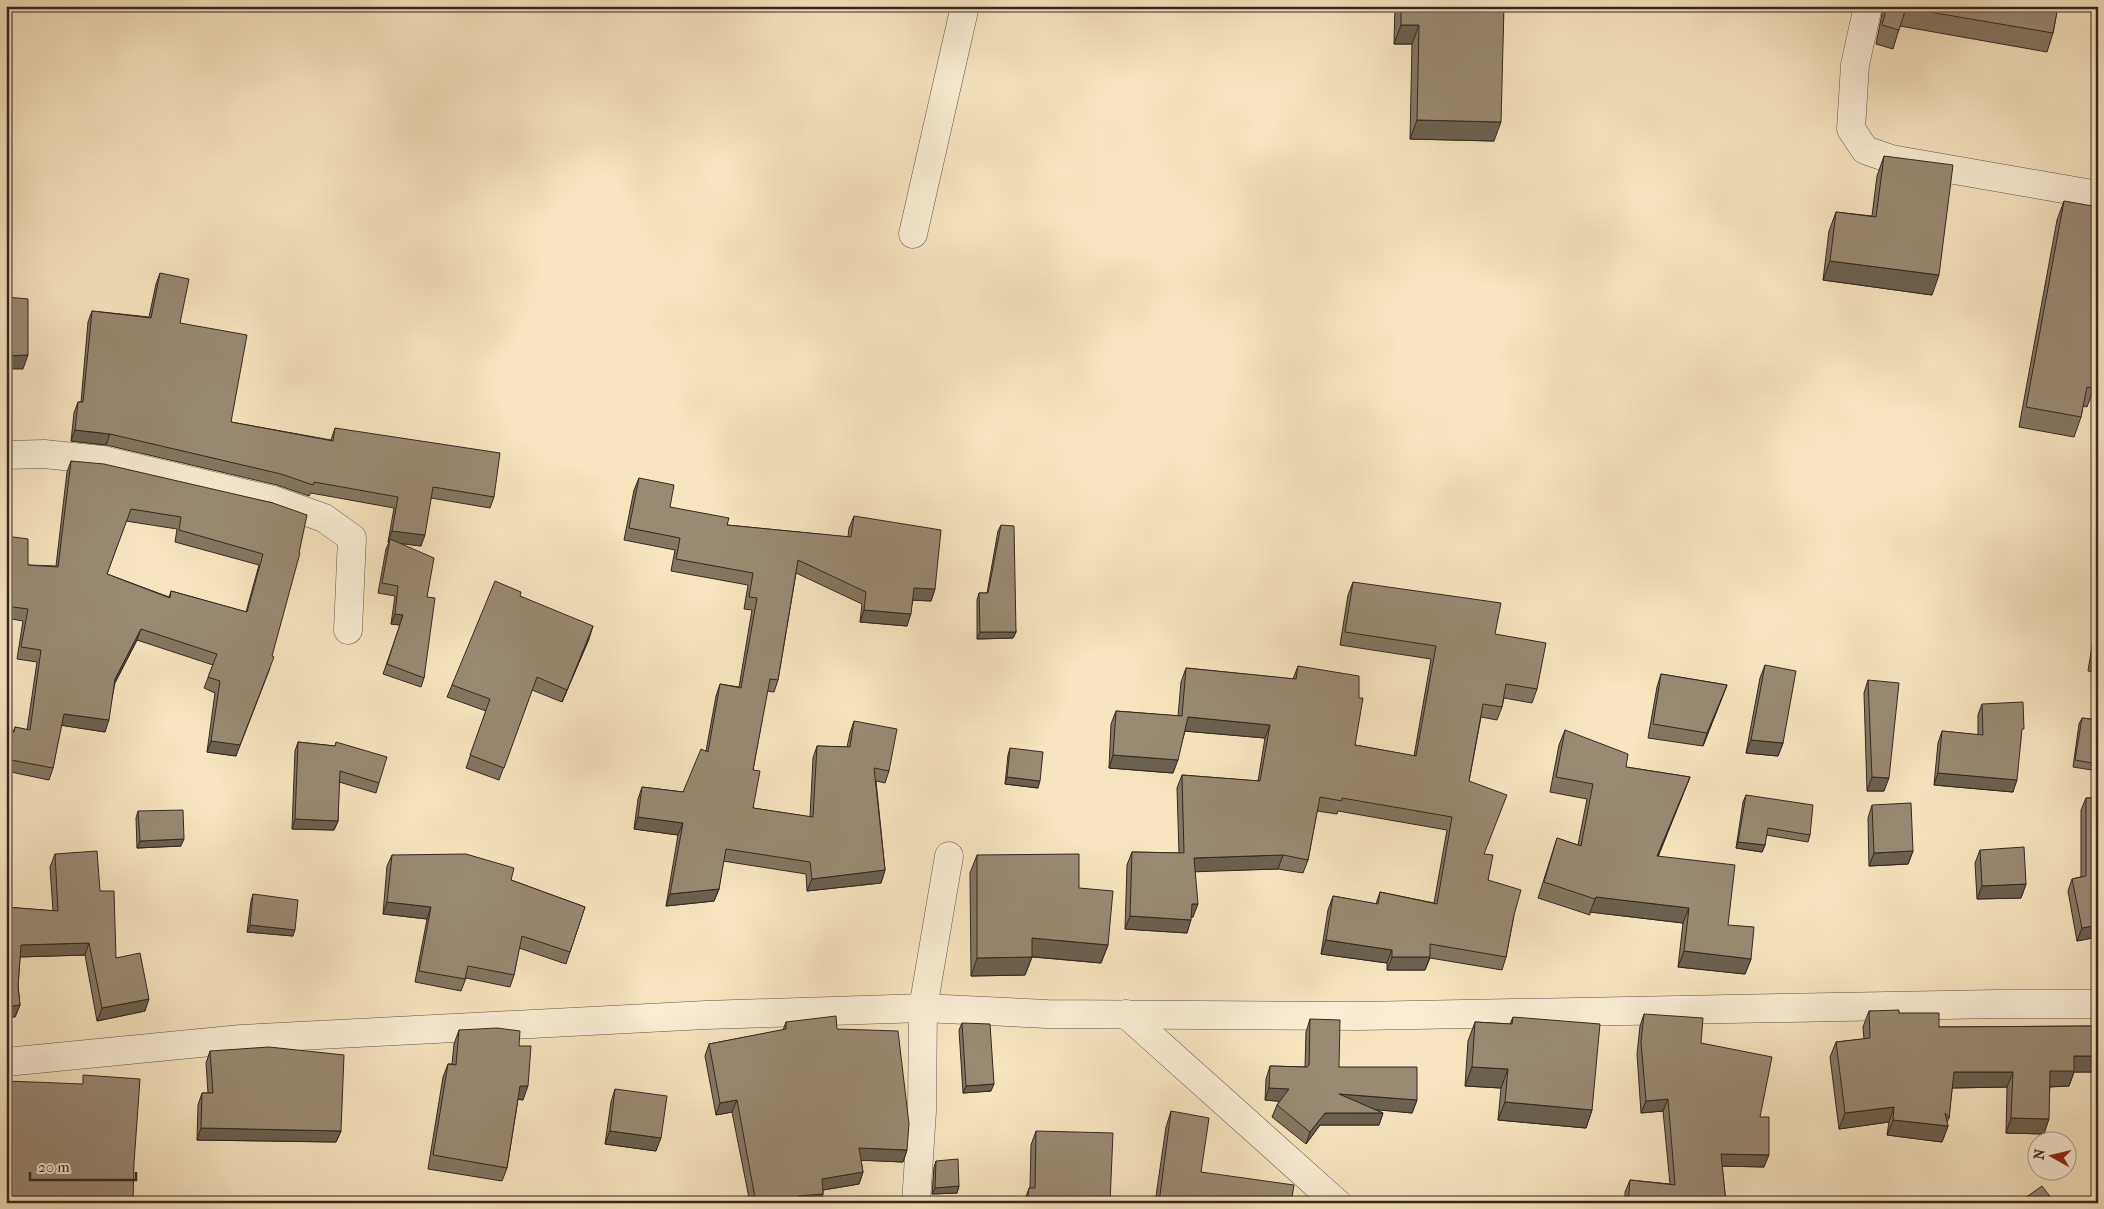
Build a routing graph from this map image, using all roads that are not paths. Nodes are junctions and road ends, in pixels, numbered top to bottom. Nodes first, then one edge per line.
1 (965, 6) edge
2 (1868, 6) edge
3 (2098, 196) edge
4 (913, 234) dead end
5 (6, 455) edge
6 (348, 630) dead end
7 (949, 856) dead end
8 (2098, 1004) edge
9 (923, 1008) junction
10 (1126, 1014) junction
11 (6, 1062) edge
12 (916, 1203) edge
13 (1337, 1203) edge

1 - 4 street
2 - 3 street
5 - 6 street
7 - 9 street
8 - 10 street
9 - 10 street
9 - 11 street
9 - 12 street
10 - 13 street

